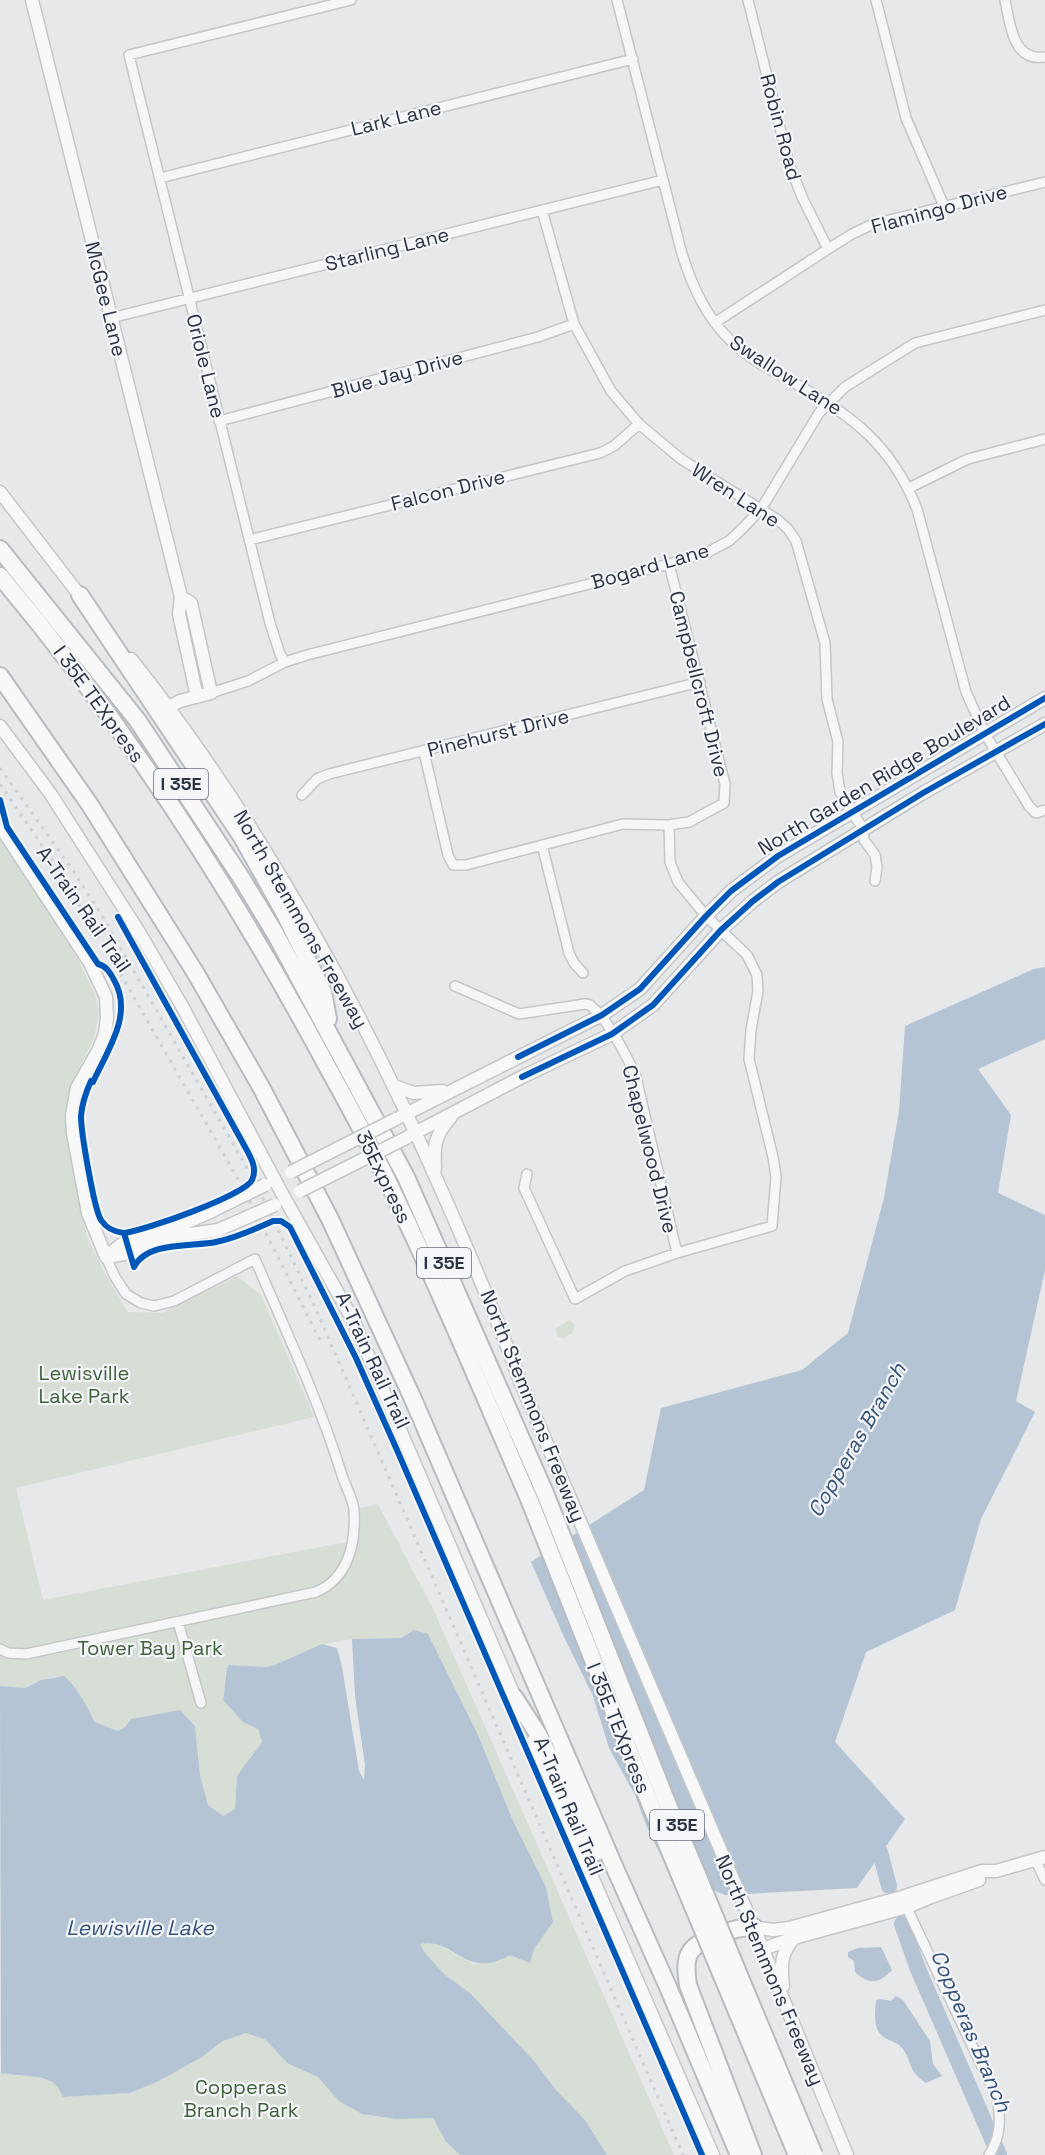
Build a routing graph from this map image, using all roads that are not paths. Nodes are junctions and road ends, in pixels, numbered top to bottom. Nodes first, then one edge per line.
1 (32, 0) edge
2 (351, 0) edge
3 (617, 0) edge
4 (748, 0) edge
5 (876, 0) edge
6 (1005, 0) edge
7 (1045, 57) edge
8 (633, 59) junction
9 (160, 178) junction
10 (663, 180) junction
11 (1045, 182) edge
12 (944, 206) junction
13 (542, 210) junction
14 (828, 249) junction
15 (189, 299) junction
16 (1045, 310) edge
17 (111, 318) junction
18 (716, 322) junction
19 (574, 324) junction
20 (827, 403) junction
21 (219, 421) junction
22 (639, 424) junction
23 (1045, 439) edge
24 (909, 488) junction
25 (0, 492) edge
26 (761, 508) junction
27 (249, 540) junction
28 (0, 549) edge
29 (669, 564) junction
30 (0, 576) edge
31 (80, 595) junction
32 (182, 597) junction
33 (285, 662) junction
34 (0, 675) edge
35 (700, 682) junction
36 (210, 693) junction
37 (197, 697) junction
38 (1045, 698) edge
39 (169, 707) junction
40 (1045, 724) edge
41 (0, 726) edge
42 (985, 734) junction
43 (424, 752) junction
44 (996, 753) junction
45 (302, 795) dead end
46 (1045, 810) edge
47 (853, 813) junction
48 (669, 825) junction
49 (0, 826) edge
50 (863, 830) junction
51 (542, 845) junction
52 (212, 868) joint
53 (875, 881) dead end
54 (706, 916) junction
55 (721, 930) junction
56 (584, 973) dead end
57 (455, 986) dead end
58 (602, 1015) junction
59 (612, 1034) junction
60 (333, 1038) junction
61 (394, 1086) junction
62 (452, 1090) junction
63 (456, 1112) junction
64 (401, 1116) junction
65 (411, 1135) junction
66 (527, 1174) dead end
67 (436, 1177) junction
68 (270, 1182) junction
69 (280, 1202) junction
70 (677, 1253) junction
71 (106, 1257) junction
72 (537, 1496) junction
73 (178, 1622) junction
74 (0, 1649) edge
75 (514, 1697) junction
76 (201, 1703) dead end
77 (1040, 1858) edge
78 (614, 1866) junction
79 (1045, 1880) edge
80 (905, 1902) junction
81 (754, 1927) junction
82 (794, 1938) junction
83 (763, 1949) junction
84 (785, 2002) junction
85 (713, 2155) edge
86 (739, 2155) edge
87 (753, 2155) edge
88 (797, 2155) edge
89 (814, 2155) edge
90 (847, 2155) edge
91 (989, 2155) edge

1 - 17 main road, McGee Lane
2 - 9 street, Oriole Lane
3 - 8 street, Swallow Lane
4 - 14 street, Robin Road
5 - 12 street
6 - 7 street
8 - 9 street, Lark Lane
8 - 10 street, Swallow Lane
9 - 15 street, Oriole Lane
10 - 13 street, Starling Lane
10 - 18 street, Swallow Lane
11 - 12 street, Flamingo Drive
12 - 14 street, Flamingo Drive
13 - 15 street, Starling Lane
13 - 19 street, Wren Lane
14 - 18 street, Flamingo Drive
15 - 17 street, Starling Lane
15 - 21 street, Oriole Lane
16 - 20 street, Bogard Lane
17 - 32 main road, McGee Lane
18 - 20 street, Swallow Lane
19 - 21 street, Blue Jay Drive
19 - 22 street, Wren Lane
20 - 24 street, Swallow Lane
20 - 26 street, Bogard Lane
21 - 27 street, Oriole Lane
22 - 26 street, Wren Lane
22 - 27 street, Falcon Drive
23 - 24 street
24 - 42 street, Swallow Lane
25 - 31 main road, North Stemmons Freeway
26 - 29 street, Bogard Lane
26 - 47 street, Wren Lane
27 - 33 street, Oriole Lane
28 - 60 highway, North Stemmons Freeway / I 35E
29 - 33 street, Bogard Lane
29 - 35 street, Campbellcroft Drive
30 - 52 highway, I 35E TEXpress
31 - 39 main road, North Stemmons Freeway
31 - 60 highway
32 - 36 main road, McGee Lane
32 - 37 main road, McGee Lane
33 - 36 street, Bogard Lane
34 - 78 highway
35 - 43 street, Pinehurst Drive
35 - 48 street, Campbellcroft Drive
36 - 37 main road
37 - 39 main road
38 - 42 main road, North Garden Ridge Boulevard
39 - 61 main road, North Stemmons Freeway
40 - 44 main road, North Garden Ridge Boulevard
41 - 68 main road
42 - 44 street, Swallow Lane
42 - 47 main road, North Garden Ridge Boulevard
43 - 45 street, Pinehurst Drive
43 - 51 street
44 - 46 street, Swallow Lane
44 - 50 main road, North Garden Ridge Boulevard
47 - 50 street, Wren Lane
47 - 54 main road, North Garden Ridge Boulevard
48 - 51 street
48 - 54 street
49 - 71 main road
50 - 53 street, Wren Lane
50 - 55 main road, North Garden Ridge Boulevard
51 - 56 street
52 - 72 highway, 35Express
54 - 55 street
54 - 58 main road, North Garden Ridge Boulevard
55 - 59 main road, North Garden Ridge Boulevard
55 - 70 street
57 - 58 street
58 - 59 street, Chapelwood Drive
58 - 62 main road, North Garden Ridge Boulevard
59 - 63 main road, North Garden Ridge Boulevard
59 - 70 street, Chapelwood Drive
60 - 72 highway, North Stemmons Freeway / I 35E
61 - 62 main road
61 - 64 main road, North Stemmons Freeway
62 - 64 main road, North Garden Ridge Boulevard
63 - 65 main road, North Garden Ridge Boulevard
63 - 67 main road
64 - 65 main road, North Stemmons Freeway
64 - 68 main road, North Garden Ridge Boulevard, bridge
65 - 67 main road, North Stemmons Freeway
65 - 69 main road, North Garden Ridge Boulevard, bridge
66 - 70 street
67 - 81 main road, North Stemmons Freeway
68 - 69 main road
68 - 71 main road, North Garden Ridge Boulevard, bridge
69 - 71 main road, North Garden Ridge Boulevard, bridge
69 - 75 main road
71 - 73 street
72 - 88 highway, I 35E TEXpress, bridge
72 - 89 highway, North Stemmons Freeway / I 35E, bridge
73 - 74 street
73 - 76 street
75 - 78 highway
75 - 85 main road
77 - 79 street
77 - 80 main road
78 - 86 highway
80 - 81 main road
80 - 82 main road
80 - 91 street
81 - 83 main road, North Stemmons Freeway
81 - 87 highway
82 - 83 main road
82 - 84 main road
83 - 84 main road, North Stemmons Freeway
84 - 90 main road, North Stemmons Freeway

